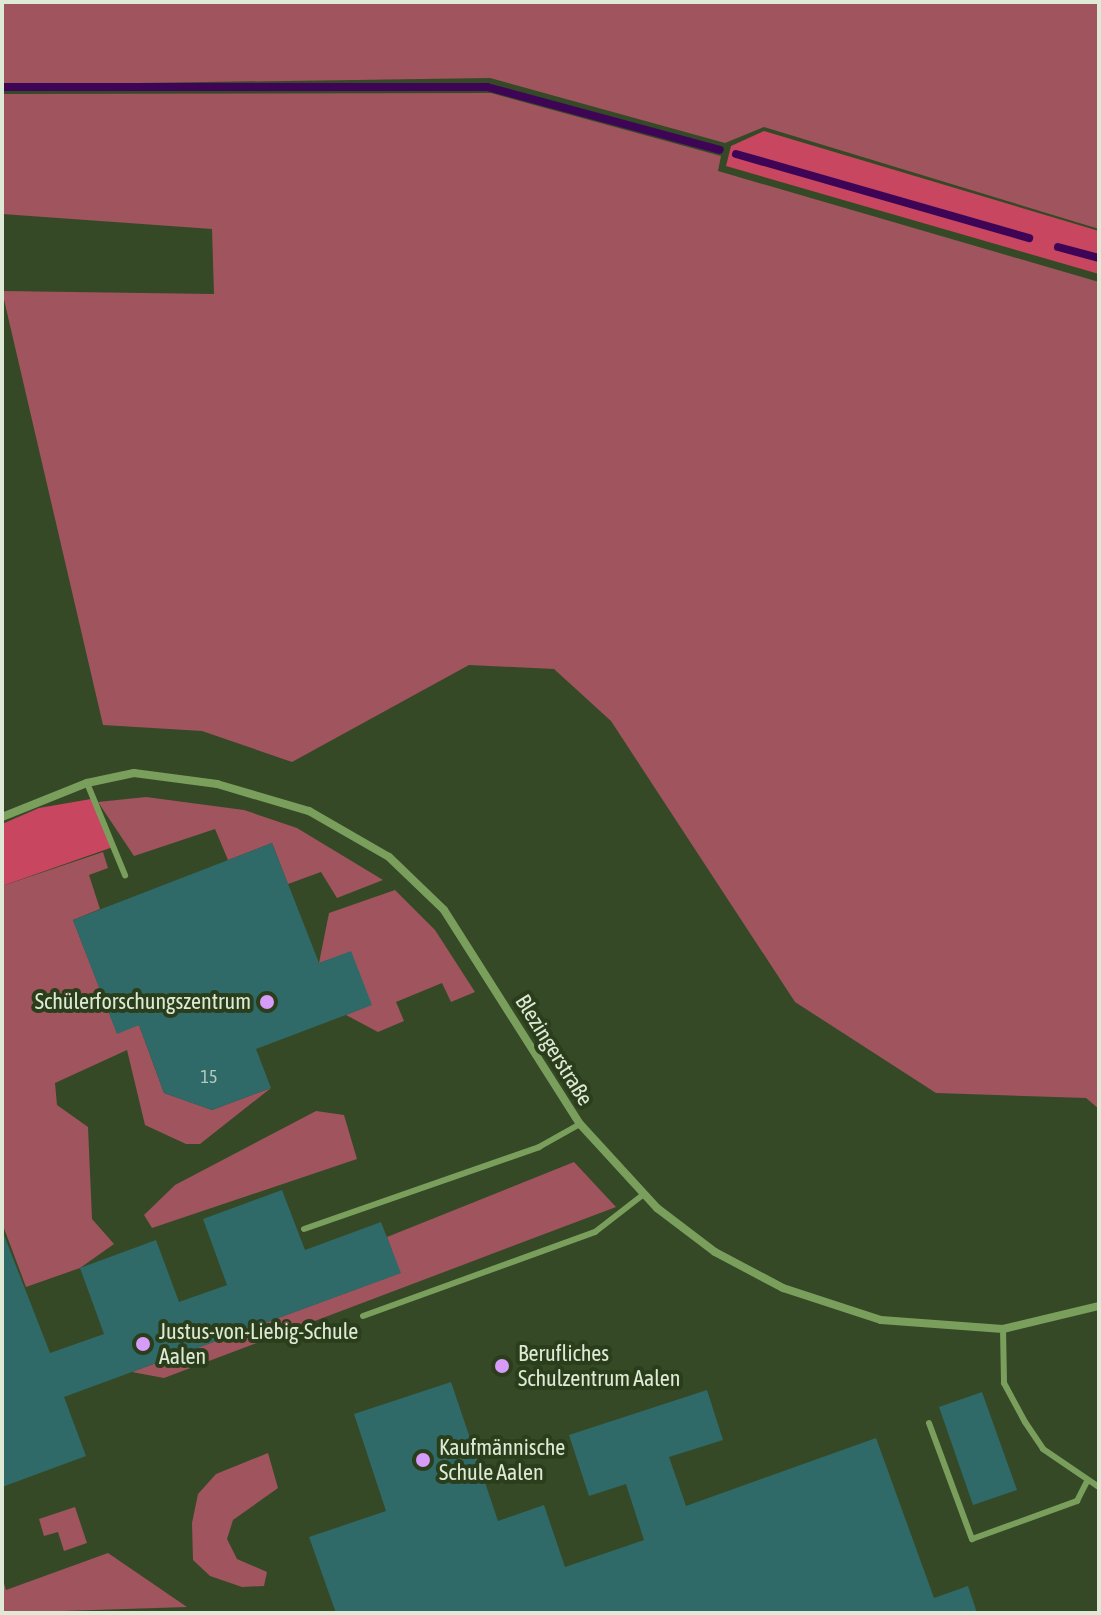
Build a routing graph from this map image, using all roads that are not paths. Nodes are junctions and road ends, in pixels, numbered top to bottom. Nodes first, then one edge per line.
1 (87, 783) junction
2 (2, 817) edge
3 (125, 875) dead end
4 (580, 1124) junction
5 (644, 1194) junction
6 (304, 1229) dead end
7 (1099, 1306) edge
8 (363, 1316) dead end
9 (1003, 1329) junction
10 (929, 1423) dead end
11 (1087, 1481) junction
12 (1099, 1487) edge

1 - 2 street, Blezingerstraße
1 - 3 lane
1 - 4 street, Blezingerstraße
4 - 5 street, Blezingerstraße
4 - 6 lane
5 - 8 lane
5 - 9 street, Blezingerstraße
7 - 9 street, Blezingerstraße
9 - 11 lane
10 - 11 lane
11 - 12 lane

